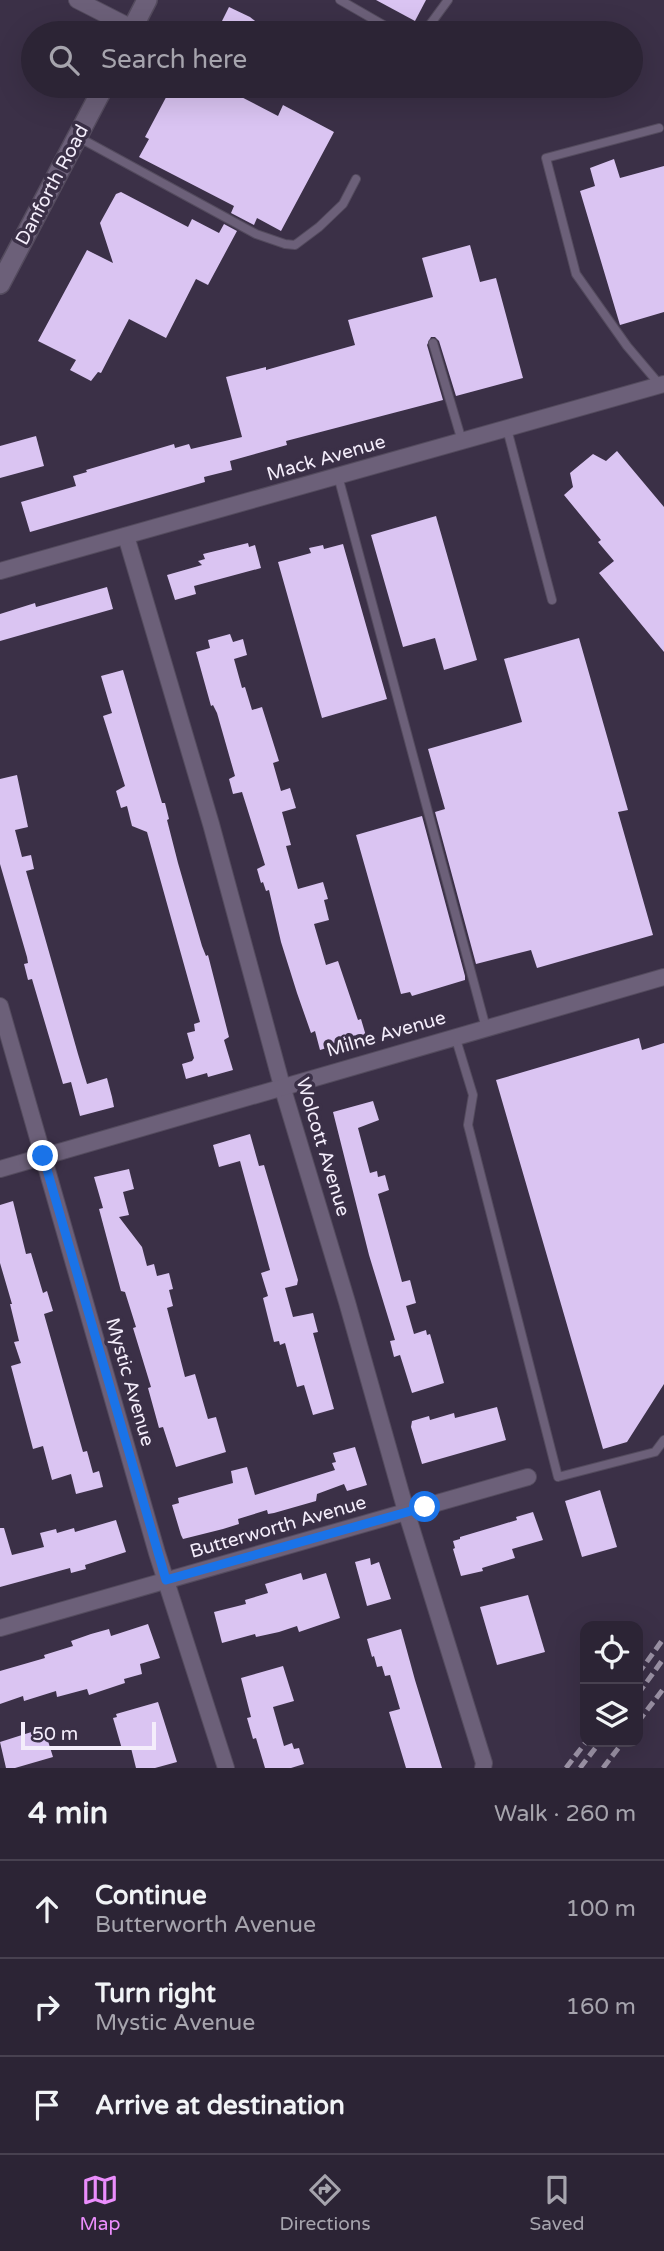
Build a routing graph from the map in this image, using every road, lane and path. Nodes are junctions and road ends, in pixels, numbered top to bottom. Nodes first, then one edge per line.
1 (77, 0) edge
2 (148, 0) edge
3 (340, 0) edge
4 (447, 0) edge
5 (114, 21) edge
6 (136, 21) edge
7 (377, 21) edge
8 (432, 21) edge
9 (98, 98) edge
10 (659, 128) dead end
11 (78, 137) junction
12 (356, 179) dead end
13 (0, 284) edge
14 (433, 343) dead end
15 (662, 385) edge
16 (507, 429) junction
17 (463, 441) junction
18 (338, 477) junction
19 (126, 536) junction
20 (0, 571) edge
21 (552, 600) dead end
22 (664, 977) edge
23 (0, 1006) edge
24 (486, 1028) junction
25 (455, 1037) junction
26 (282, 1086) junction
27 (43, 1156) junction
28 (0, 1169) edge
29 (664, 1440) edge
30 (528, 1477) dead end
31 (406, 1511) junction
32 (166, 1580) junction
33 (0, 1628) edge
34 (226, 1768) edge
35 (483, 1768) edge

1 - 5 street
2 - 6 main road
3 - 7 lane
4 - 8 lane
9 - 11 main road, Danforth Road
10 - 15 lane
11 - 12 lane
11 - 13 main road, Danforth Road
14 - 17 lane
15 - 16 street, Mack Avenue
16 - 17 street, Mack Avenue
16 - 21 lane
17 - 18 street, Mack Avenue
18 - 19 street, Mack Avenue
18 - 24 lane
19 - 20 street, Mack Avenue
19 - 26 street, Wolcott Avenue
22 - 24 street, Milne Avenue
23 - 27 street, Mystic Avenue
24 - 25 street, Milne Avenue
25 - 26 street, Milne Avenue
25 - 29 lane
26 - 27 street, Milne Avenue
26 - 31 street, Wolcott Avenue
27 - 28 street, Milne Avenue
27 - 32 street, Mystic Avenue
30 - 31 street, Butterworth Avenue
31 - 32 street, Butterworth Avenue
31 - 35 street, Wolcott Avenue
32 - 33 street, Butterworth Avenue
32 - 34 street, Mystic Avenue

